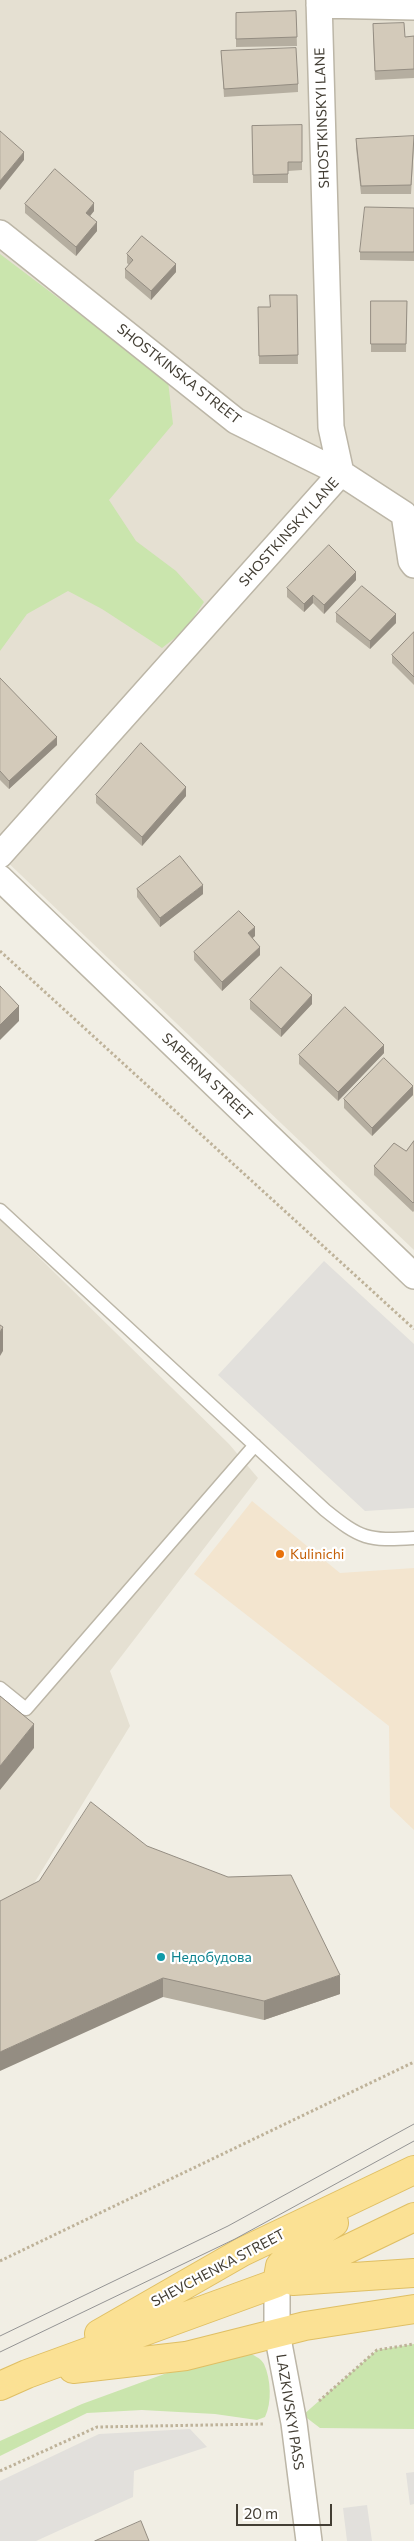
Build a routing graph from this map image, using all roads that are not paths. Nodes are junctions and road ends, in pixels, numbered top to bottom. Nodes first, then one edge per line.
1 (319, 2) edge
2 (414, 7) edge
3 (0, 233) edge
4 (341, 472) junction
5 (409, 513) edge
6 (414, 565) edge
7 (0, 855) edge
8 (0, 878) edge
9 (0, 1210) edge
10 (414, 1276) edge
11 (255, 1446) junction
12 (414, 1538) edge
13 (0, 1688) edge
14 (413, 2170) edge
15 (414, 2217) edge
16 (414, 2273) edge
17 (278, 2283) junction
18 (414, 2309) edge
19 (123, 2320) junction
20 (277, 2333) junction
21 (27, 2374) junction
22 (0, 2386) edge
23 (309, 2541) edge

1 - 2 street
1 - 4 street, SHOSTKINSKYI LANE
3 - 4 street, SHOSTKINSKA STREET
4 - 5 street, SHOSTKINSKA STREET
4 - 7 street, SHOSTKINSKYI LANE
5 - 6 street, SHOSTKINSKA STREET
8 - 10 street, SAPERNA STREET
9 - 11 lane
11 - 12 lane
11 - 13 lane
14 - 17 main road
14 - 19 main road, SHEVCHENKA STREET
15 - 17 main road, SHEVCHENKA STREET
16 - 17 main road
17 - 19 main road
17 - 20 street, LAZKIVSKYI PASS
17 - 21 main road, SHEVCHENKA STREET
18 - 20 main road
19 - 21 main road, SHEVCHENKA STREET
20 - 21 main road
20 - 23 street, LAZKIVSKYI PASS
21 - 22 main road, SHEVCHENKA STREET

